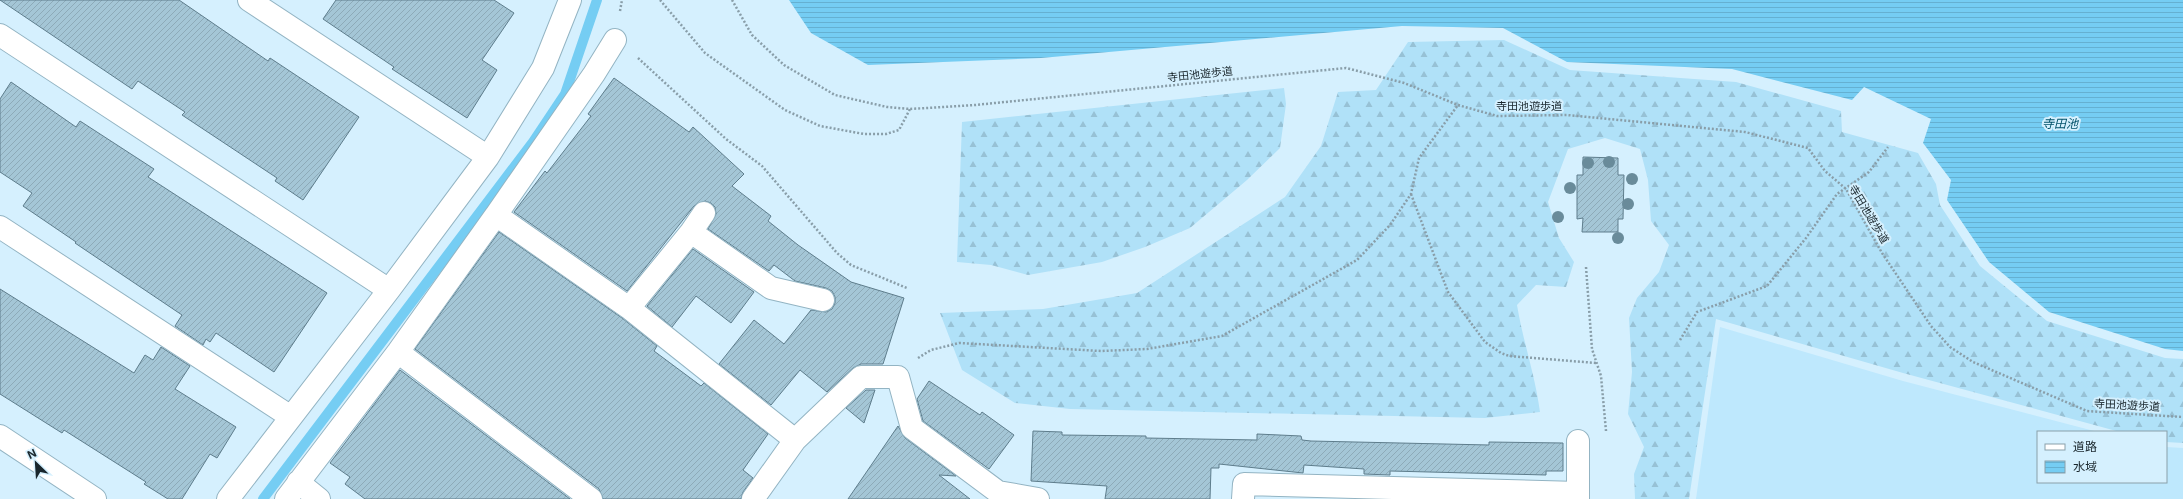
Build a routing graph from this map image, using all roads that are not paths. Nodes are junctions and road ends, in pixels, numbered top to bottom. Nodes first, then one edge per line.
1 (249, 0) edge
2 (563, 3) edge
3 (0, 35) edge
4 (611, 47) road end
5 (488, 157) junction
6 (704, 213) dead end
7 (496, 215) junction
8 (0, 227) edge
9 (691, 232) junction
10 (389, 290) junction
11 (823, 300) dead end
12 (629, 308) junction
13 (398, 352) junction
14 (291, 417) junction
15 (0, 436) edge
16 (795, 440) junction
17 (1578, 441) dead end
18 (292, 491) edge
19 (1578, 496) edge
20 (95, 499) edge
21 (228, 499) edge
22 (319, 499) edge
23 (591, 499) edge
24 (753, 499) edge
25 (1038, 499) edge
26 (1243, 499) edge

1 - 5 street
2 - 5 street
3 - 10 street
4 - 7 street
5 - 10 street
6 - 9 street
7 - 12 street
7 - 13 street
8 - 14 street
9 - 11 street
9 - 12 street
10 - 14 street
12 - 16 street
13 - 18 street
13 - 23 street
14 - 21 street
15 - 20 street
16 - 24 street
16 - 25 street
17 - 19 street
18 - 22 street
19 - 26 street

